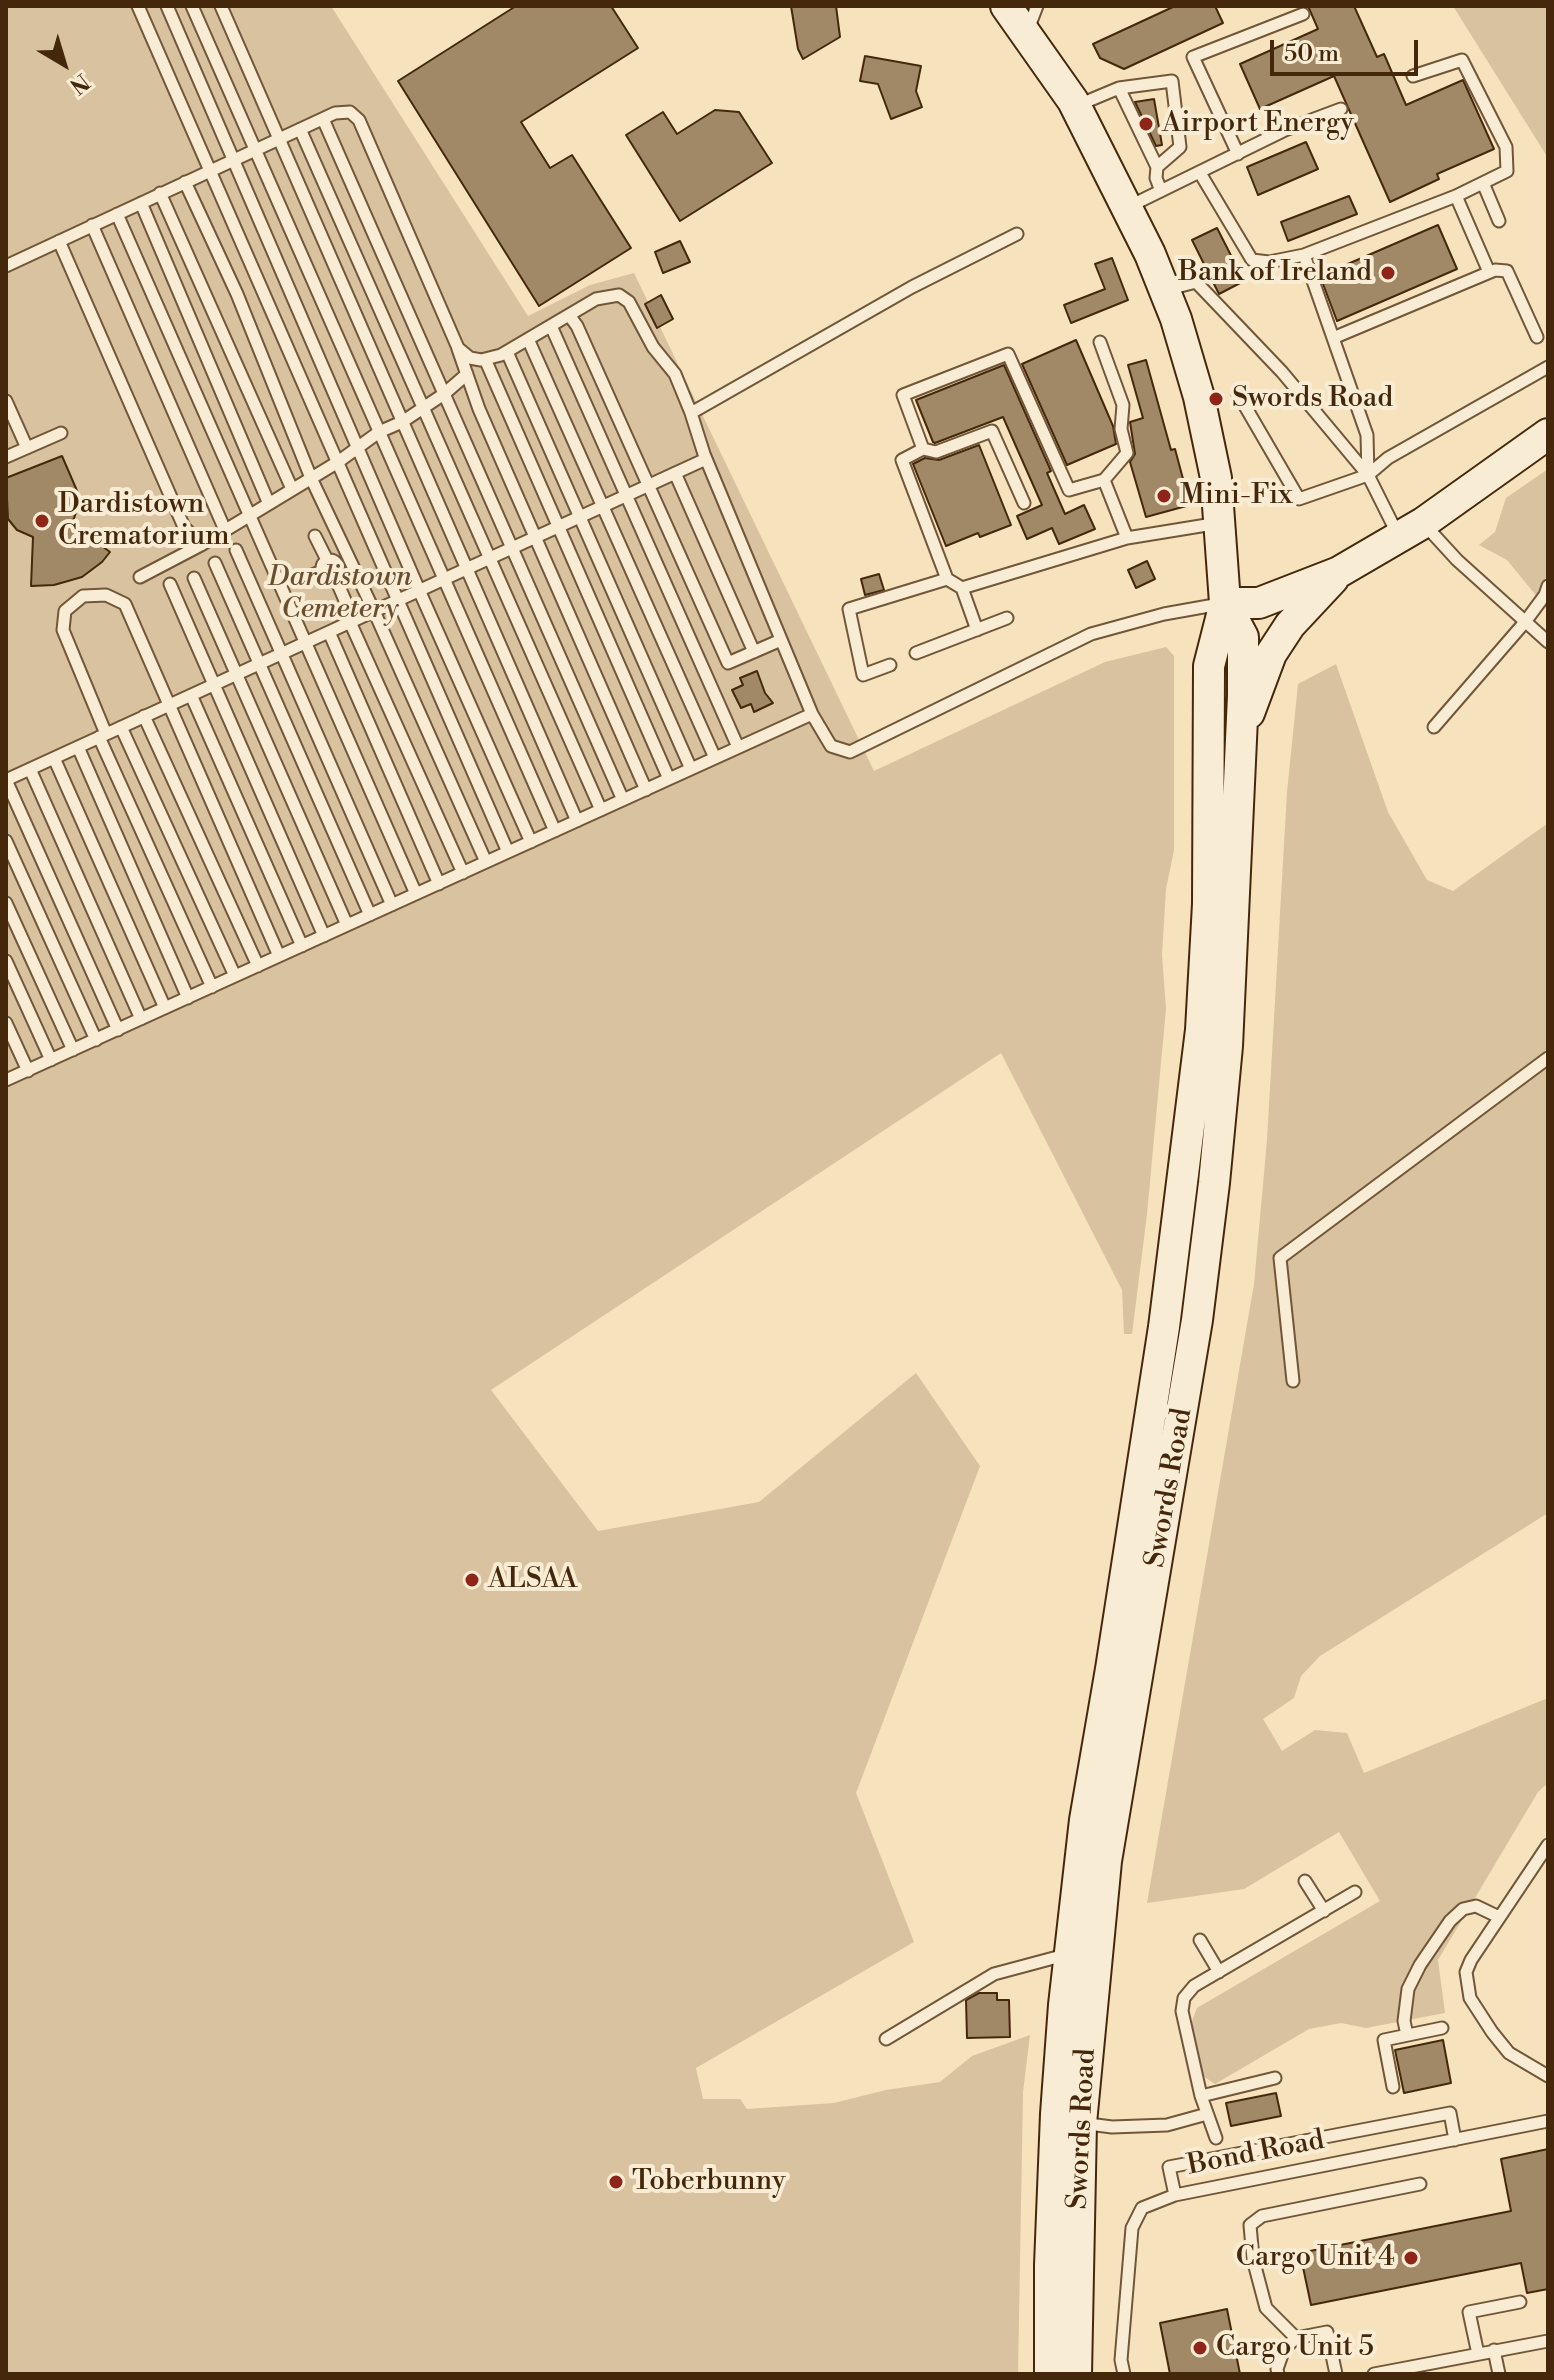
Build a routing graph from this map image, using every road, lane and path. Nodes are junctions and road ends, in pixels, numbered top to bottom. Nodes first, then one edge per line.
1 (138, 6) edge
2 (167, 6) edge
3 (192, 6) edge
4 (221, 6) edge
5 (1006, 6) edge
6 (1303, 14) dead end
7 (1032, 19) edge
8 (1413, 76) dead end
9 (1119, 88) junction
10 (1075, 106) junction
11 (1341, 109) dead end
12 (323, 119) junction
13 (300, 129) junction
14 (279, 139) junction
15 (256, 150) junction
16 (1238, 154) junction
17 (233, 160) junction
18 (1157, 167) junction
19 (211, 170) junction
20 (1200, 173) junction
21 (185, 182) junction
22 (1483, 183) junction
23 (1161, 191) junction
24 (160, 193) junction
25 (1456, 196) junction
26 (141, 203) junction
27 (1128, 207) junction
28 (117, 214) junction
29 (1499, 221) dead end
30 (92, 225) junction
31 (1017, 234) dead end
32 (59, 241) junction
33 (1304, 255) junction
34 (6, 266) edge
35 (1489, 272) junction
36 (1165, 290) junction
37 (569, 315) junction
38 (551, 326) junction
39 (1537, 337) dead end
40 (1333, 338) junction
41 (528, 339) junction
42 (1100, 342) dead end
43 (457, 345) junction
44 (507, 352) junction
45 (485, 359) junction
46 (1548, 367) edge
47 (467, 374) junction
48 (444, 394) junction
49 (1238, 394) dead end
50 (6, 401) edge
51 (423, 407) junction
52 (691, 413) junction
53 (402, 422) junction
54 (379, 432) junction
55 (61, 433) dead end
56 (1548, 434) edge
57 (27, 448) junction
58 (359, 448) junction
59 (923, 449) junction
60 (6, 457) edge
61 (706, 459) junction
62 (338, 462) junction
63 (675, 473) junction
64 (1368, 475) junction
65 (311, 478) junction
66 (1104, 480) junction
67 (650, 485) junction
68 (292, 489) junction
69 (626, 496) junction
70 (1024, 503) dead end
71 (269, 504) junction
72 (604, 506) junction
73 (250, 516) junction
74 (580, 517) junction
75 (1219, 523) junction
76 (558, 527) junction
77 (1410, 529) junction
78 (225, 530) junction
79 (315, 536) dead end
80 (535, 538) junction
81 (1127, 538) junction
82 (201, 545) junction
83 (512, 548) junction
84 (236, 550) dead end
85 (349, 558) junction
86 (489, 559) junction
87 (215, 563) dead end
88 (326, 569) junction
89 (466, 569) junction
90 (1339, 572) junction
91 (140, 577) dead end
92 (194, 578) dead end
93 (947, 579) junction
94 (443, 580) junction
95 (170, 584) dead end
96 (1548, 586) edge
97 (962, 588) junction
98 (419, 590) junction
99 (397, 601) junction
100 (1225, 603) junction
101 (374, 611) junction
102 (1007, 618) dead end
103 (352, 621) junction
104 (1525, 622) junction
105 (977, 630) junction
106 (329, 632) junction
107 (781, 640) junction
108 (306, 642) junction
109 (1548, 642) edge
110 (754, 652) junction
111 (282, 653) junction
112 (916, 653) dead end
113 (260, 663) junction
114 (890, 665) dead end
115 (237, 674) junction
116 (214, 684) junction
117 (191, 695) junction
118 (167, 706) junction
119 (812, 714) junction
120 (144, 716) junction
121 (121, 727) junction
122 (1434, 727) dead end
123 (1241, 733) junction
124 (103, 735) junction
125 (78, 747) junction
126 (738, 747) junction
127 (54, 758) junction
128 (715, 758) junction
129 (30, 769) junction
130 (691, 769) junction
131 (669, 779) junction
132 (646, 790) junction
133 (623, 800) junction
134 (601, 810) junction
135 (577, 821) junction
136 (555, 831) junction
137 (6, 841) edge
138 (531, 842) junction
139 (508, 852) junction
140 (486, 862) junction
141 (463, 873) junction
142 (439, 884) junction
143 (416, 894) junction
144 (6, 903) edge
145 (392, 905) junction
146 (370, 915) junction
147 (347, 925) junction
148 (324, 936) junction
149 (302, 946) junction
150 (279, 956) junction
151 (6, 961) edge
152 (258, 966) junction
153 (235, 976) junction
154 (212, 987) junction
155 (188, 998) junction
156 (165, 1008) junction
157 (141, 1019) junction
158 (6, 1023) edge
159 (118, 1030) junction
160 (96, 1040) junction
161 (73, 1050) junction
162 (1548, 1058) edge
163 (51, 1060) junction
164 (28, 1071) junction
165 (6, 1080) edge
166 (1293, 1381) dead end
167 (1548, 1845) edge
168 (1305, 1881) dead end
169 (1355, 1892) dead end
170 (1324, 1911) junction
171 (1499, 1917) junction
172 (1200, 1940) dead end
173 (1070, 1954) junction
174 (1219, 1972) junction
175 (1442, 2028) dead end
176 (1407, 2035) junction
177 (886, 2039) dead end
178 (1548, 2076) edge
179 (1275, 2078) dead end
180 (1393, 2087) dead end
181 (1201, 2096) junction
182 (1207, 2114) junction
183 (1548, 2121) edge
184 (1081, 2123) junction
185 (1216, 2138) dead end
186 (1455, 2140) junction
187 (1420, 2184) dead end
188 (1175, 2195) junction
189 (1520, 2302) dead end
190 (1296, 2338) junction
191 (1548, 2341) edge
192 (1494, 2350) junction
193 (1478, 2354) junction
194 (1050, 2374) edge
195 (1076, 2374) edge
196 (1124, 2374) edge
197 (1278, 2374) edge
198 (1336, 2374) edge
199 (1374, 2374) edge
200 (1499, 2374) edge

1 - 19 lane
2 - 17 lane
3 - 15 lane
4 - 14 lane
5 - 7 main road, Swords Road
6 - 16 lane
7 - 10 main road, Swords Road
8 - 22 lane
9 - 10 lane
9 - 18 lane
9 - 18 lane
10 - 27 main road, Swords Road
11 - 16 lane
12 - 13 lane
12 - 43 lane
12 - 48 lane
13 - 14 lane
13 - 51 lane
14 - 15 lane
14 - 53 lane
15 - 17 lane
15 - 54 lane
16 - 20 lane
17 - 19 lane
17 - 58 lane
18 - 23 lane
19 - 21 lane
19 - 62 lane
20 - 23 lane
20 - 33 lane
21 - 24 lane
21 - 65 lane
22 - 25 lane
22 - 29 lane
23 - 27 lane
24 - 26 lane
24 - 68 lane
25 - 33 lane
25 - 35 lane
26 - 28 lane
26 - 71 lane
27 - 36 main road, Swords Road
28 - 30 lane
28 - 73 lane
30 - 32 lane
30 - 78 lane
31 - 52 lane
32 - 34 lane
32 - 82 lane
33 - 40 lane
35 - 39 lane
35 - 40 lane
36 - 64 lane
36 - 75 main road, Swords Road
37 - 38 lane
37 - 52 lane
37 - 67 lane
38 - 41 lane
38 - 69 lane
40 - 64 lane
41 - 44 lane
41 - 72 lane
42 - 66 lane
43 - 45 lane
43 - 47 lane
44 - 45 lane
44 - 74 lane
45 - 76 lane
46 - 64 lane
47 - 48 lane
47 - 80 lane
48 - 51 lane
48 - 83 lane
49 - 64 lane
50 - 57 lane
51 - 53 lane
51 - 86 lane
52 - 61 lane
53 - 54 lane
53 - 89 lane
54 - 58 lane
54 - 94 lane
55 - 57 lane
56 - 77 main road
57 - 60 lane
58 - 62 lane
58 - 98 lane
59 - 66 lane
59 - 70 lane
59 - 93 lane
61 - 63 lane
61 - 107 lane
62 - 65 lane
62 - 99 lane
63 - 67 lane
63 - 110 lane
64 - 77 lane
65 - 68 lane
65 - 85 lane
66 - 81 lane
67 - 69 lane
67 - 110 lane
68 - 71 lane
69 - 72 lane
69 - 126 lane
71 - 73 lane
72 - 74 lane
72 - 128 lane
73 - 78 lane
73 - 108 lane
74 - 76 lane
74 - 130 lane
75 - 81 lane
75 - 100 main road, Swords Road
76 - 80 lane
76 - 131 lane
77 - 90 main road
77 - 100 main road
77 - 104 lane
78 - 82 lane
79 - 88 lane
80 - 83 lane
80 - 132 lane
81 - 97 lane
82 - 91 lane
83 - 86 lane
83 - 133 lane
84 - 111 lane
85 - 88 lane
85 - 101 lane
86 - 89 lane
86 - 134 lane
87 - 113 lane
88 - 103 lane
89 - 94 lane
89 - 135 lane
90 - 100 main road
90 - 123 main road
92 - 115 lane
93 - 97 lane
93 - 114 lane
94 - 98 lane
94 - 136 lane
95 - 116 lane
96 - 104 lane
97 - 105 lane
98 - 99 lane
98 - 138 lane
99 - 101 lane
99 - 139 lane
100 - 119 lane
100 - 123 main road, Swords Road
100 - 173 main road, Swords Road
101 - 103 lane
101 - 140 lane
102 - 105 lane
103 - 106 lane
103 - 141 lane
104 - 109 lane
104 - 122 lane
105 - 112 lane
106 - 108 lane
106 - 142 lane
107 - 110 lane
107 - 119 lane
108 - 111 lane
108 - 143 lane
111 - 113 lane
111 - 145 lane
113 - 115 lane
113 - 146 lane
115 - 116 lane
115 - 147 lane
116 - 117 lane
116 - 148 lane
117 - 118 lane
117 - 149 lane
118 - 120 lane
118 - 124 lane
118 - 150 lane
119 - 126 lane
120 - 121 lane
120 - 152 lane
121 - 124 lane
121 - 153 lane
123 - 184 main road, Swords Road
124 - 125 lane
124 - 154 lane
125 - 127 lane
125 - 155 lane
126 - 128 lane
127 - 129 lane
127 - 156 lane
128 - 130 lane
129 - 157 lane
129 - 159 lane
130 - 131 lane
131 - 132 lane
132 - 133 lane
133 - 134 lane
134 - 135 lane
135 - 136 lane
136 - 138 lane
137 - 160 lane
138 - 139 lane
139 - 140 lane
140 - 141 lane
141 - 142 lane
142 - 143 lane
143 - 145 lane
144 - 161 lane
145 - 146 lane
146 - 147 lane
147 - 148 lane
148 - 149 lane
149 - 150 lane
150 - 152 lane
151 - 163 lane
152 - 153 lane
153 - 154 lane
154 - 155 lane
155 - 156 lane
156 - 157 lane
157 - 159 lane
158 - 164 lane
159 - 160 lane
160 - 161 lane
161 - 163 lane
162 - 166 lane
163 - 164 lane
164 - 165 lane
167 - 171 lane
168 - 170 lane
169 - 170 lane
170 - 174 lane
171 - 176 lane
171 - 178 lane
172 - 174 lane
173 - 177 lane
173 - 194 main road, Swords Road
174 - 181 lane
175 - 176 lane
176 - 180 lane
179 - 181 lane
181 - 182 lane
182 - 184 lane
182 - 185 lane
183 - 186 lane, Bond Road
184 - 195 main road, Swords Road
186 - 188 lane, Bond Road
186 - 188 lane
187 - 190 lane
188 - 196 lane, Bond Road
189 - 193 lane
190 - 197 lane
190 - 198 lane
191 - 192 lane
192 - 193 lane
192 - 200 lane
193 - 199 lane

